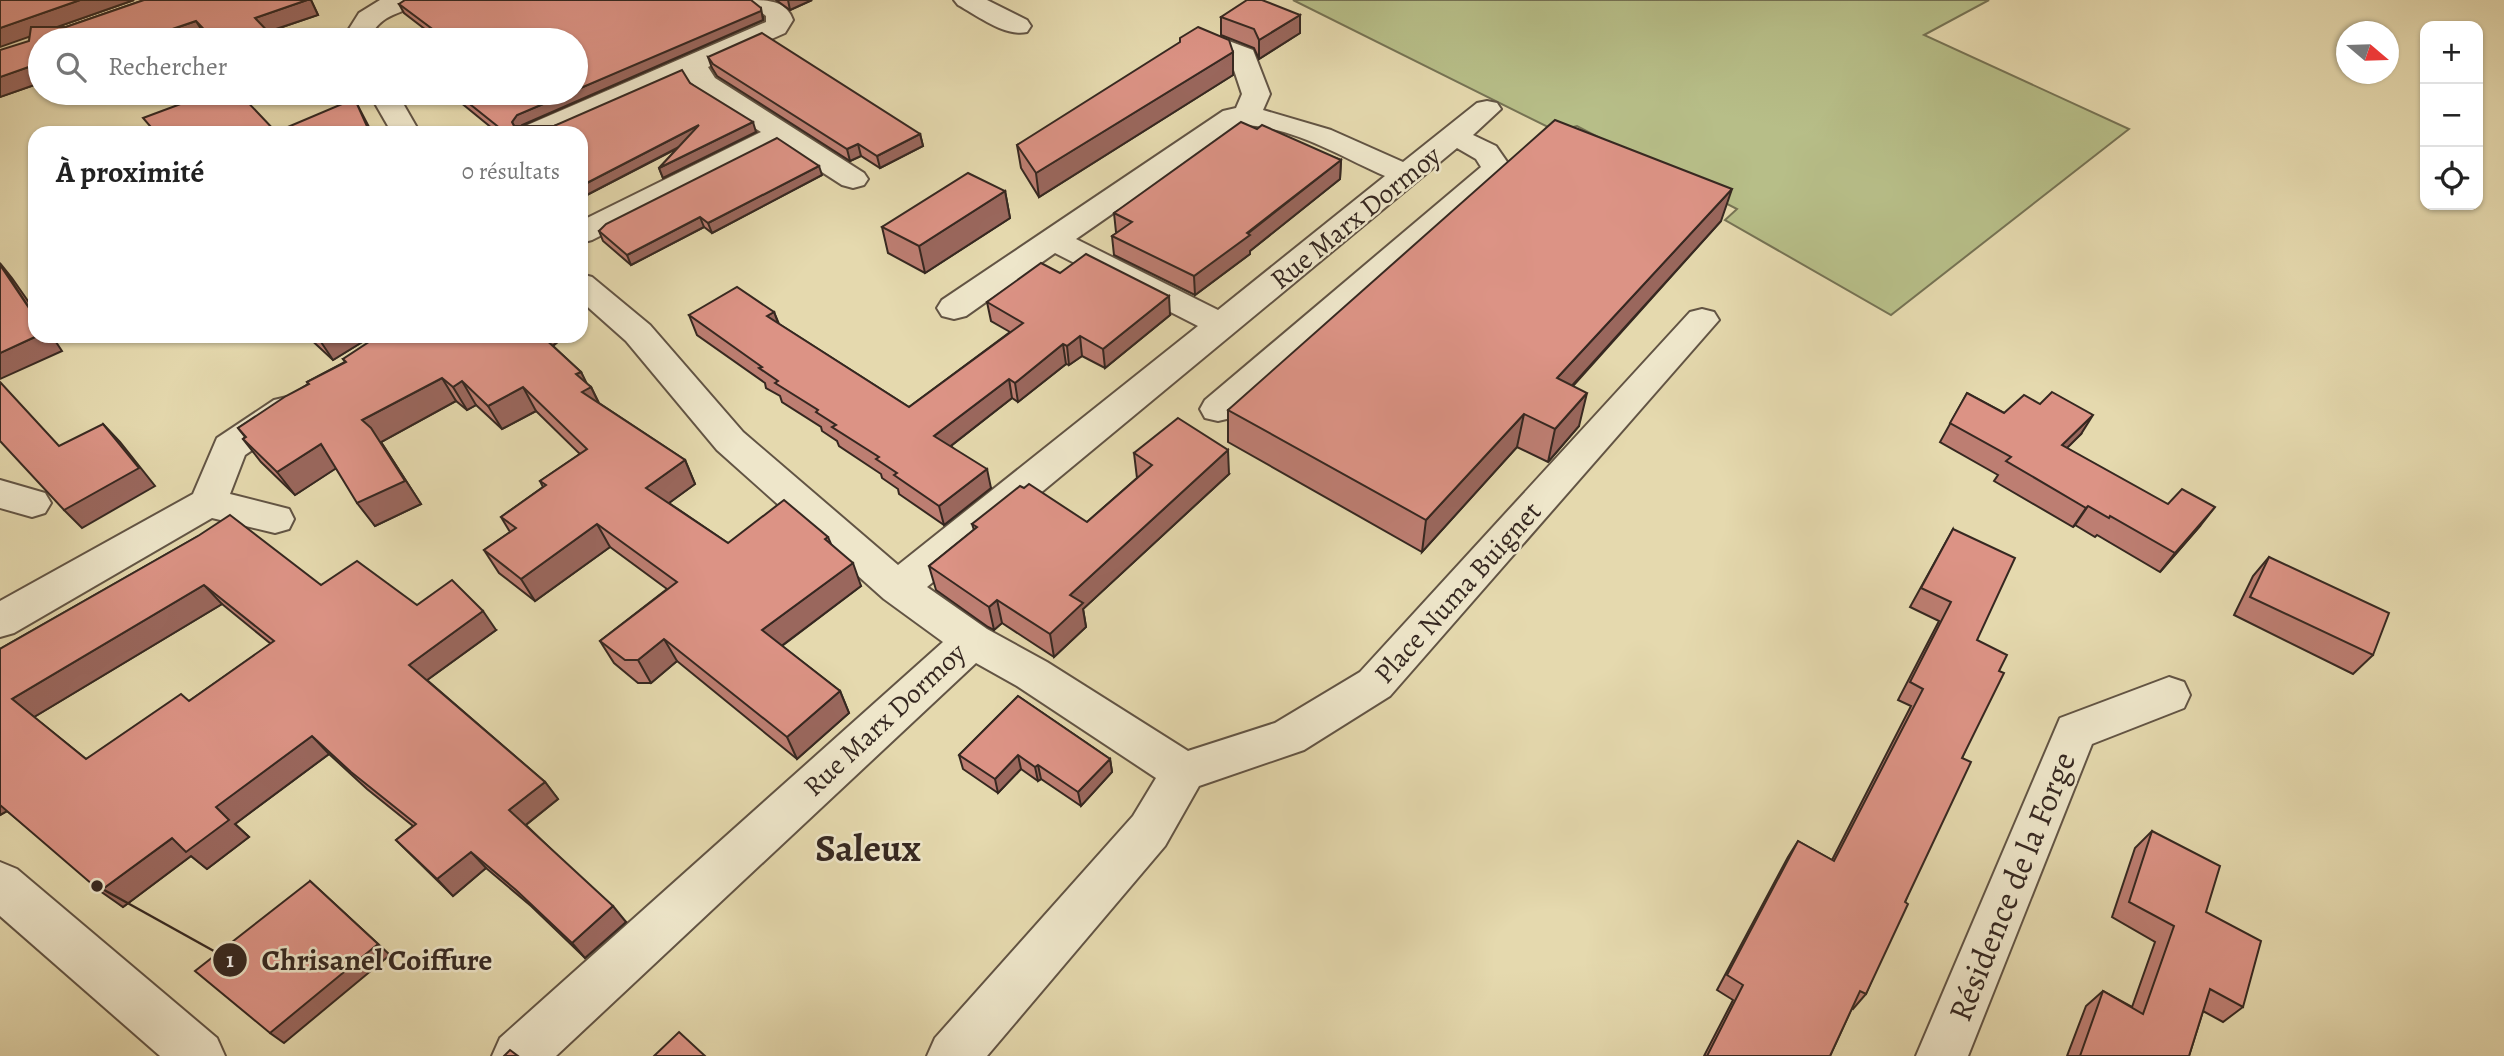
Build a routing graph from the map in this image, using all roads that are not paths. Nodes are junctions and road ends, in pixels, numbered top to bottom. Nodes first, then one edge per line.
1 (403, 0) edge
2 (760, 0) edge
3 (967, 0) edge
4 (366, 6) edge
5 (1018, 26) dead end
6 (360, 28) edge
7 (1210, 42) edge
8 (692, 64) junction
9 (390, 105) edge
10 (1487, 109) dead end
11 (1247, 115) junction
12 (402, 126) edge
13 (549, 126) edge
14 (780, 134) junction
15 (1454, 136) junction
16 (1407, 174) junction
17 (853, 179) dead end
18 (588, 230) edge
19 (1054, 240) junction
20 (588, 290) edge
21 (954, 308) dead end
22 (1702, 320) dead end
23 (1222, 325) junction
24 (309, 395) edge
25 (1218, 409) dead end
26 (208, 503) junction
27 (275, 519) dead end
28 (898, 587) junction
29 (0, 621) edge
30 (972, 640) junction
31 (2169, 695) dead end
32 (1184, 772) junction
33 (0, 884) edge
34 (199, 1056) edge
35 (517, 1056) edge
36 (953, 1056) edge
37 (1941, 1056) edge

1 - 4 street
2 - 8 street
3 - 5 street
4 - 6 street
7 - 11 street
8 - 13 street
8 - 14 street
9 - 12 street
10 - 15 street, Rue Marx Dormoy
11 - 16 street
11 - 19 street
14 - 17 street
14 - 18 street
15 - 16 street, Rue Marx Dormoy
15 - 25 street
16 - 23 street, Rue Marx Dormoy
19 - 21 street
19 - 23 street
20 - 28 street
22 - 32 street, Place Numa Buignet
23 - 28 street, Rue Marx Dormoy
24 - 26 street
26 - 27 street
26 - 29 street
28 - 30 street, Rue Marx Dormoy
30 - 32 street
30 - 35 street, Rue Marx Dormoy
31 - 37 street, Résidence de la Forge
32 - 36 street
33 - 34 street

